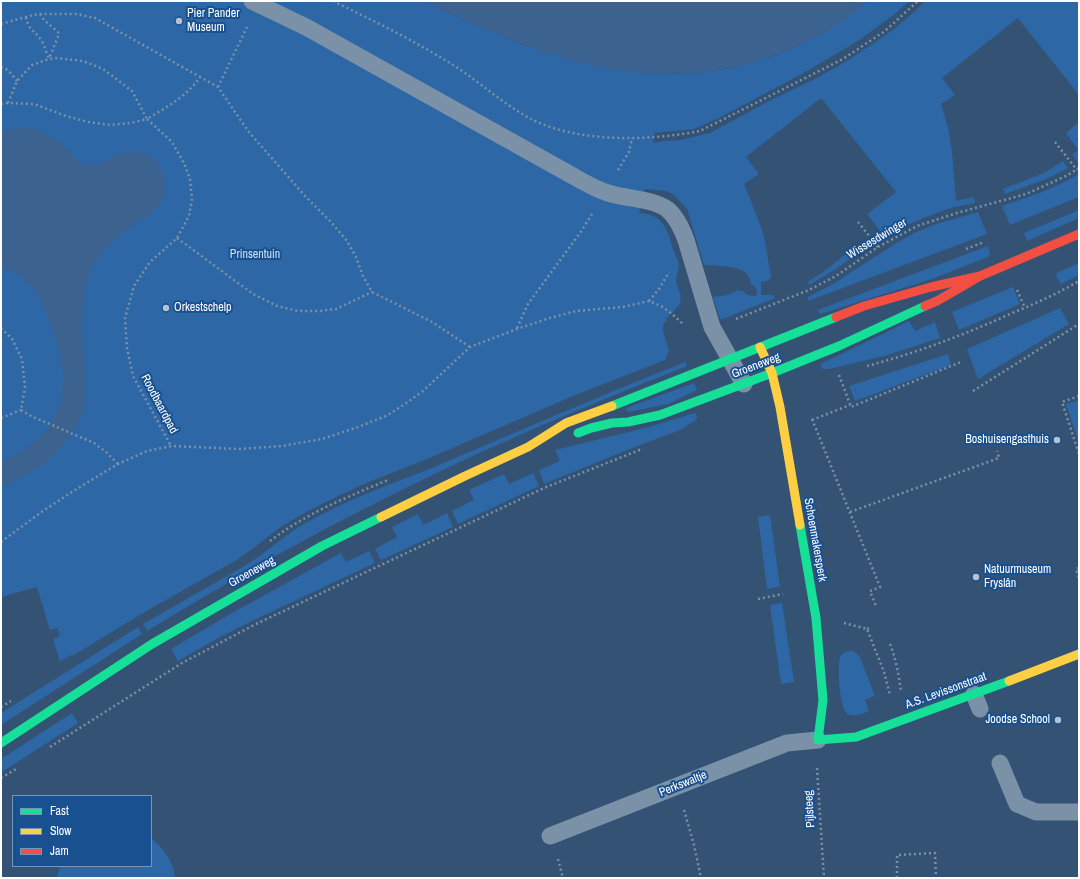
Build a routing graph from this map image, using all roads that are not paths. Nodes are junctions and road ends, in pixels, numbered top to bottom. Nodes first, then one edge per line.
1 (252, 1) edge
2 (1079, 234) edge
3 (980, 276) junction
4 (760, 347) junction
5 (730, 359) junction
6 (772, 373) junction
7 (744, 384) junction
8 (571, 436) dead end
9 (557, 440) dead end
10 (528, 447) junction
11 (1079, 654) edge
12 (818, 740) junction
13 (1, 743) edge
14 (1000, 763) dead end
15 (1079, 812) edge
16 (550, 836) dead end

1 - 5 lane
2 - 3 main road, Groeneweg
3 - 4 main road, Groeneweg
3 - 6 main road, Groeneweg
4 - 5 main road, Groeneweg
4 - 6 main road, Schoenmakersperk
5 - 7 lane
5 - 10 main road, Groeneweg
6 - 7 main road, Groeneweg
6 - 12 main road, Schoenmakersperk
7 - 8 main road, Groeneweg
9 - 10 main road, Groeneweg
10 - 13 main road, Groeneweg
11 - 12 main road, A.S. Levissonstraat
12 - 16 lane, Perkswaltje
14 - 15 lane

